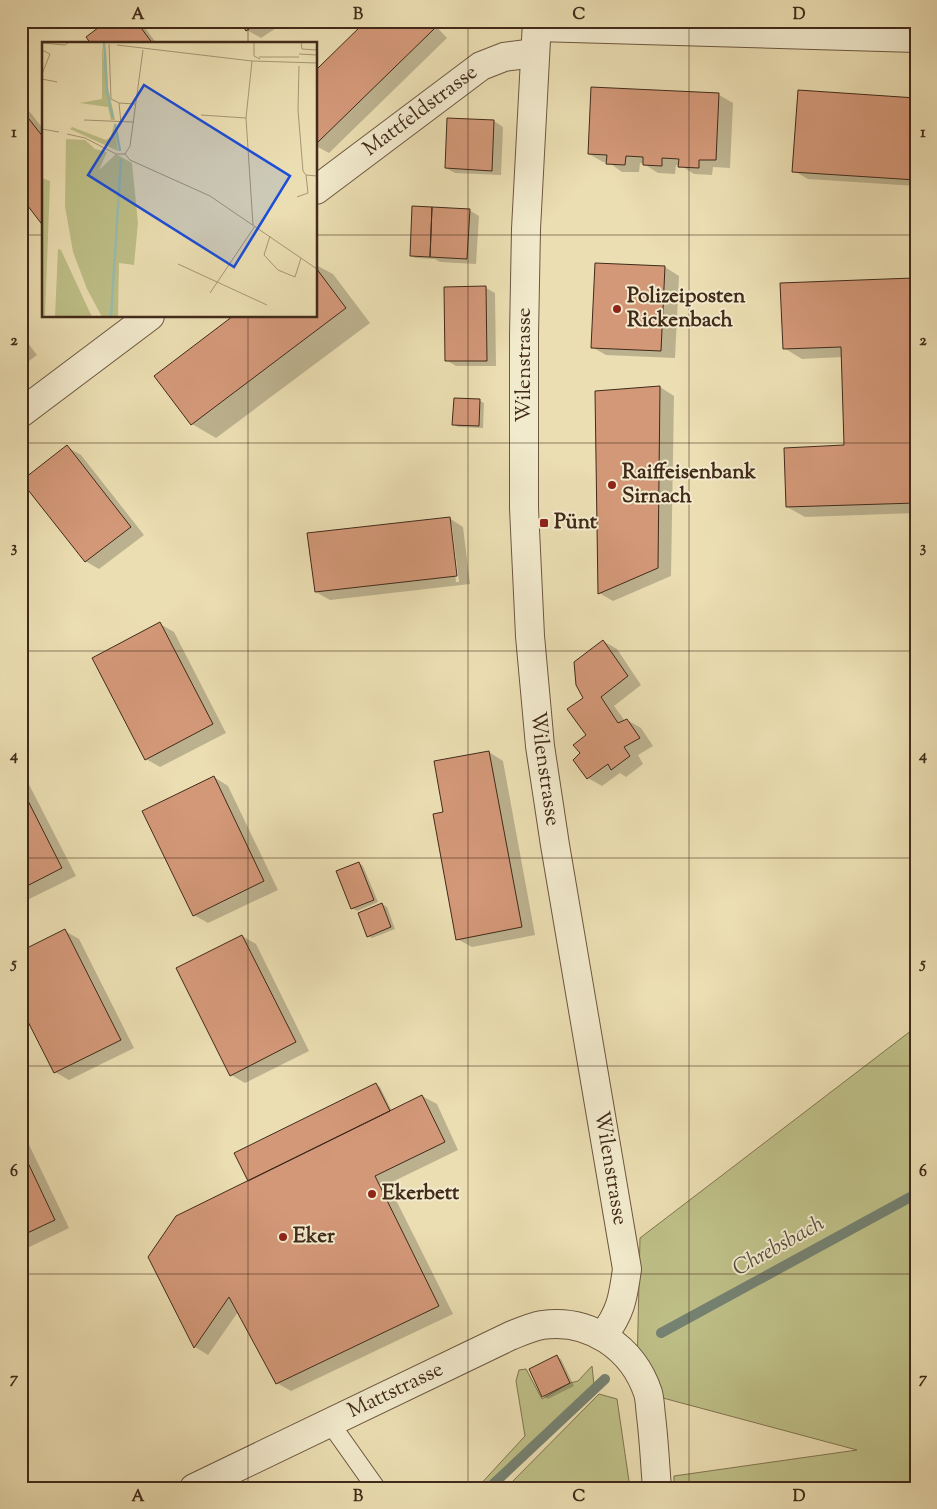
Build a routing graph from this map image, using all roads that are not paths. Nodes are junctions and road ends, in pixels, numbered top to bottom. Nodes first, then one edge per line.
1 (536, 34) edge
2 (916, 38) edge
3 (318, 188) edge
4 (147, 318) edge
5 (21, 412) edge
6 (603, 1336) junction
7 (330, 1423) junction
8 (194, 1488) edge
9 (376, 1488) edge
10 (657, 1488) edge

1 - 2 street, Mattfeldstrasse
1 - 3 street, Mattfeldstrasse
1 - 6 street, Wilenstrasse
4 - 5 street
6 - 7 street, Mattstrasse
6 - 10 street
7 - 8 street, Mattstrasse
7 - 9 lane

